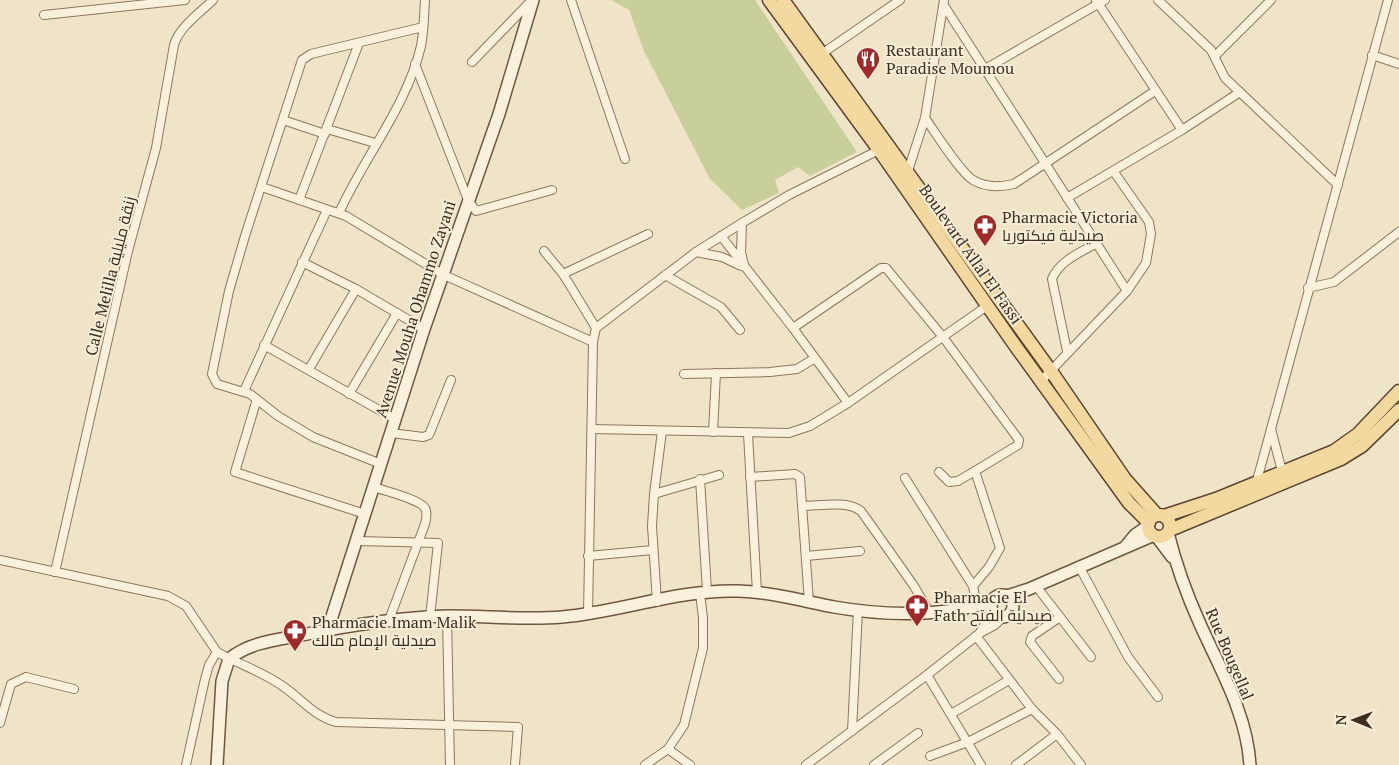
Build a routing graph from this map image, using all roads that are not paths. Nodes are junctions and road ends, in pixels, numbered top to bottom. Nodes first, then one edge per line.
1 (185, 0) edge
2 (213, 0) edge
3 (425, 0) edge
4 (533, 0) edge
5 (571, 0) edge
6 (769, 0) edge
7 (783, 0) edge
8 (900, 0) edge
9 (1158, 0) edge
10 (1271, 0) edge
11 (1388, 0) edge
12 (1100, 1) edge
13 (944, 4) edge
14 (44, 15) dead end
15 (423, 27) junction
16 (359, 43) junction
17 (1372, 55) junction
18 (1215, 56) junction
19 (817, 58) junction
20 (472, 62) dead end
21 (415, 64) junction
22 (1399, 64) edge
23 (985, 69) junction
24 (1155, 91) junction
25 (1240, 92) junction
26 (925, 118) junction
27 (283, 120) junction
28 (1182, 130) junction
29 (326, 132) junction
30 (375, 144) junction
31 (879, 150) junction
32 (625, 159) dead end
33 (1045, 163) junction
34 (908, 171) junction
35 (1114, 172) junction
36 (1338, 185) junction
37 (904, 186) junction
38 (262, 187) junction
39 (552, 190) dead end
40 (1068, 198) junction
41 (299, 200) junction
42 (468, 200) junction
43 (327, 210) junction
44 (339, 213) junction
45 (742, 222) junction
46 (1399, 232) edge
47 (648, 234) dead end
48 (721, 236) junction
49 (1097, 243) junction
50 (544, 251) dead end
51 (696, 252) junction
52 (302, 262) junction
53 (745, 269) junction
54 (563, 274) junction
55 (444, 275) junction
56 (665, 275) junction
57 (1308, 288) junction
58 (356, 289) junction
59 (1127, 291) junction
60 (988, 306) junction
61 (398, 313) junction
62 (596, 328) junction
63 (793, 328) junction
64 (424, 329) junction
65 (740, 330) dead end
66 (943, 336) junction
67 (593, 342) junction
68 (264, 345) junction
69 (1067, 352) junction
70 (815, 358) junction
71 (308, 369) junction
72 (1051, 371) junction
73 (716, 372) junction
74 (684, 374) dead end
75 (451, 380) dead end
76 (1042, 380) junction
77 (1399, 390) edge
78 (244, 391) junction
79 (349, 394) junction
80 (257, 399) junction
81 (848, 403) junction
82 (1399, 410) edge
83 (395, 419) junction
84 (592, 429) junction
85 (1271, 429) junction
86 (662, 431) junction
87 (713, 432) junction
88 (391, 433) junction
89 (748, 434) junction
90 (381, 464) junction
91 (975, 471) junction
92 (938, 472) dead end
93 (719, 475) dead end
94 (750, 477) junction
95 (1284, 477) junction
96 (905, 478) dead end
97 (700, 480) junction
98 (1256, 484) junction
99 (374, 487) junction
100 (654, 494) junction
101 (802, 506) junction
102 (365, 514) junction
103 (1158, 527) junction
104 (356, 541) junction
105 (418, 542) junction
106 (653, 550) junction
107 (860, 552) dead end
108 (588, 556) junction
109 (806, 556) junction
110 (0, 560) edge
111 (1079, 566) junction
112 (54, 572) junction
113 (973, 586) junction
114 (1032, 588) junction
115 (704, 592) junction
116 (757, 592) junction
117 (1008, 596) junction
118 (657, 602) junction
119 (809, 602) junction
120 (992, 605) junction
121 (977, 606) junction
122 (1013, 607) junction
123 (858, 610) junction
124 (929, 612) junction
125 (588, 614) junction
126 (447, 616) junction
127 (430, 617) junction
128 (1003, 617) junction
129 (1060, 617) junction
130 (389, 620) junction
131 (328, 629) junction
132 (978, 635) junction
133 (217, 652) junction
134 (1091, 657) dead end
135 (229, 659) junction
136 (928, 675) junction
137 (1058, 679) dead end
138 (1009, 680) junction
139 (74, 689) dead end
140 (1158, 697) dead end
141 (1032, 709) junction
142 (951, 714) junction
143 (0, 723) edge
144 (450, 727) junction
145 (852, 731) junction
146 (918, 733) dead end
147 (1057, 734) junction
148 (968, 742) junction
149 (668, 748) junction
150 (930, 756) dead end
151 (186, 765) edge
152 (217, 765) edge
153 (450, 765) edge
154 (515, 765) edge
155 (645, 765) edge
156 (690, 765) edge
157 (806, 765) edge
158 (874, 765) edge
159 (981, 765) edge
160 (1016, 765) edge
161 (1081, 765) edge
162 (1250, 765) edge

1 - 14 street
2 - 112 street, Calle Melilla زنقة مليلية
3 - 15 street
4 - 20 street
4 - 42 street, Avenue Mouha Ohammo Zayani
5 - 32 street
6 - 19 main road, Boulevard Allal El Fassi
7 - 19 main road, Boulevard Allal El Fassi
8 - 19 street
9 - 18 street
10 - 18 street
11 - 17 street
12 - 23 street
12 - 24 street
13 - 23 street
13 - 26 street
15 - 16 street
15 - 21 street
16 - 27 street
16 - 29 street
17 - 22 street
17 - 36 street
18 - 25 street
19 - 31 main road, Boulevard Allal El Fassi
19 - 34 main road, Boulevard Allal El Fassi
21 - 30 street
21 - 42 street
23 - 33 street
24 - 28 street
24 - 33 street
25 - 28 street
25 - 36 street
26 - 33 street
26 - 34 street
27 - 29 street
27 - 38 street
28 - 35 street
29 - 30 street
29 - 41 street
30 - 44 street
31 - 37 main road, Boulevard Allal El Fassi
31 - 45 street
33 - 40 street
34 - 37 street
34 - 72 main road, Boulevard Allal El Fassi
35 - 40 street
35 - 59 street
36 - 57 street
37 - 60 main road, Boulevard Allal El Fassi
38 - 41 street
38 - 78 street
39 - 42 street
40 - 49 street
41 - 43 street
42 - 55 street, Avenue Mouha Ohammo Zayani
43 - 44 street
43 - 52 street
44 - 55 street
45 - 48 street
45 - 53 street
46 - 57 street
47 - 54 street
48 - 51 street
48 - 53 street
49 - 59 street
49 - 69 street
50 - 54 street
51 - 53 street
51 - 56 street
52 - 58 street
52 - 68 street
53 - 63 street
54 - 62 street
55 - 64 street, Avenue Mouha Ohammo Zayani
55 - 67 street
56 - 62 street
56 - 65 street
57 - 85 street
58 - 61 street
58 - 71 street
59 - 69 street
60 - 66 street
60 - 76 main road, Boulevard Allal El Fassi
61 - 64 street
61 - 79 street
62 - 67 street
63 - 66 street
63 - 70 street
64 - 83 street, Avenue Mouha Ohammo Zayani
66 - 81 street
66 - 91 street
67 - 84 street
68 - 71 street
68 - 78 street
69 - 72 street
70 - 73 street
70 - 81 street
71 - 79 street
72 - 76 street
72 - 103 main road, Boulevard Allal El Fassi
73 - 74 street
73 - 87 street
75 - 88 street
76 - 103 main road, Boulevard Allal El Fassi
77 - 95 main road
78 - 80 street
79 - 83 street
80 - 90 street
80 - 102 street
81 - 89 street
82 - 95 main road
83 - 88 street, Avenue Mouha Ohammo Zayani
84 - 86 street
84 - 108 street
85 - 95 street
85 - 98 street
86 - 87 street
86 - 100 street
87 - 89 street
88 - 90 street, Avenue Mouha Ohammo Zayani
89 - 94 street
90 - 99 street, Avenue Mouha Ohammo Zayani
91 - 92 street
91 - 113 street
93 - 97 street
94 - 101 street
94 - 116 street
95 - 98 main road
95 - 103 main road
96 - 113 street
97 - 100 street
97 - 115 street
98 - 103 main road
99 - 102 street, Avenue Mouha Ohammo Zayani
99 - 105 street
100 - 106 street
101 - 109 street
101 - 124 street
102 - 104 street, Avenue Mouha Ohammo Zayani
103 - 111 street
103 - 162 street, Rue Bougellal
104 - 105 street
104 - 131 street, Avenue Mouha Ohammo Zayani
105 - 127 street
105 - 130 street
106 - 108 street
106 - 118 street
107 - 109 street
108 - 125 street
109 - 119 street
110 - 112 street
111 - 114 street
111 - 140 street
112 - 133 street
113 - 121 street
114 - 117 street
114 - 122 street
114 - 129 street
115 - 116 street
115 - 118 street
115 - 149 street
116 - 119 street
117 - 120 street
117 - 122 street
118 - 125 street
119 - 123 street
120 - 121 street
120 - 128 street
120 - 132 street
121 - 124 street
122 - 128 street
123 - 124 street
123 - 145 street
125 - 126 street
126 - 127 street
126 - 144 street
127 - 130 street
128 - 132 street
129 - 134 street
129 - 137 street
130 - 131 street
131 - 135 street
132 - 136 street
132 - 138 street
133 - 135 street
133 - 151 street
135 - 144 street
135 - 152 street
136 - 142 street
136 - 145 street
138 - 141 street
138 - 142 street
139 - 143 street
141 - 147 street
141 - 148 street
142 - 148 street
144 - 153 street
144 - 154 street
145 - 157 street
146 - 158 street
147 - 160 street
147 - 161 street
148 - 150 street
148 - 159 street
149 - 155 street
149 - 156 street

